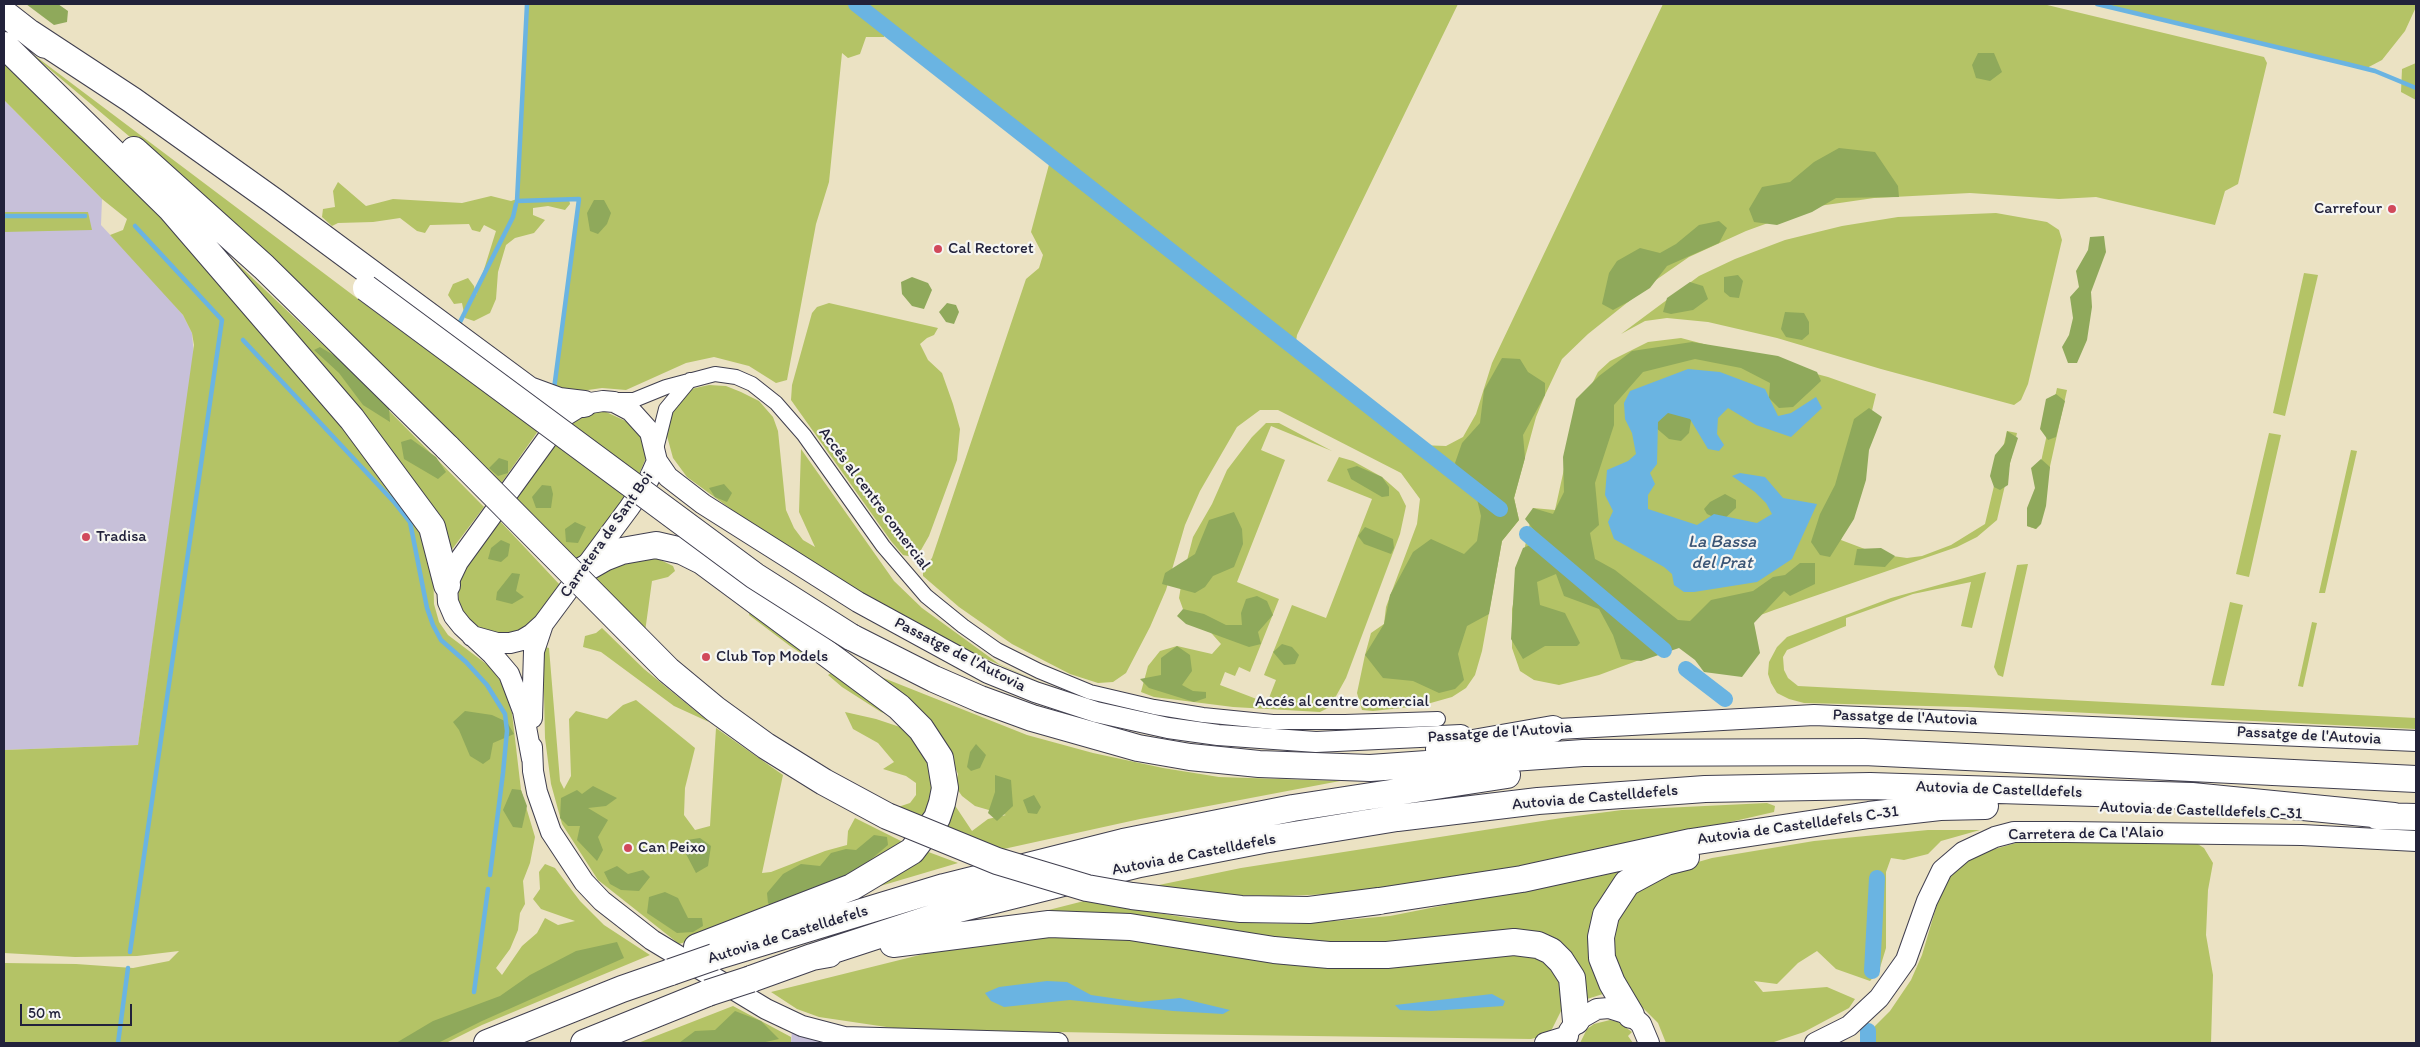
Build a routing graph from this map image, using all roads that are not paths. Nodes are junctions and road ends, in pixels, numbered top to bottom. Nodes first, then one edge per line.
1 (4, 13) edge
2 (30, 33) junction
3 (4, 44) edge
4 (690, 380) junction
5 (593, 402) junction
6 (656, 455) junction
7 (583, 570) junction
8 (447, 585) junction
9 (543, 624) junction
10 (472, 636) junction
11 (1438, 719) dead end
12 (1553, 729) junction
13 (2416, 741) edge
14 (1659, 753) junction
15 (532, 759) junction
16 (1313, 767) junction
17 (2416, 779) edge
18 (2405, 816) edge
19 (1832, 821) junction
20 (2416, 840) edge
21 (706, 952) junction
22 (812, 957) junction
23 (1631, 1015) junction
24 (1570, 1033) edge
25 (487, 1043) edge
26 (584, 1043) edge
27 (1058, 1043) edge
28 (1545, 1043) edge
29 (1649, 1043) edge
30 (1815, 1043) edge

1 - 2 highway
2 - 5 highway
2 - 16 highway, bridge
3 - 8 highway
3 - 19 highway, Autovia de Castelldefels C-31, bridge
4 - 5 street, Accés al centre comercial
4 - 6 street
4 - 11 street, Accés al centre comercial
5 - 6 street, Carretera de Sant Boi
5 - 8 street
6 - 7 street, Carretera de Sant Boi
6 - 12 street, Passatge de l'Autovia
7 - 9 street, Carretera de Sant Boi
7 - 21 highway
8 - 10 street
9 - 10 street, Carretera de Sant Boi
9 - 15 street
10 - 15 street
12 - 13 street, Passatge de l'Autovia
12 - 16 highway
14 - 16 highway
14 - 17 highway
14 - 21 highway, Autovia de Castelldefels
15 - 27 street
18 - 19 highway, Autovia de Castelldefels C-31
18 - 22 highway, Autovia de Castelldefels
19 - 23 highway
20 - 30 street, Carretera de Ca l'Alaio
21 - 25 highway
22 - 24 highway
22 - 26 highway, bridge
23 - 24 street
23 - 29 street
24 - 28 street

